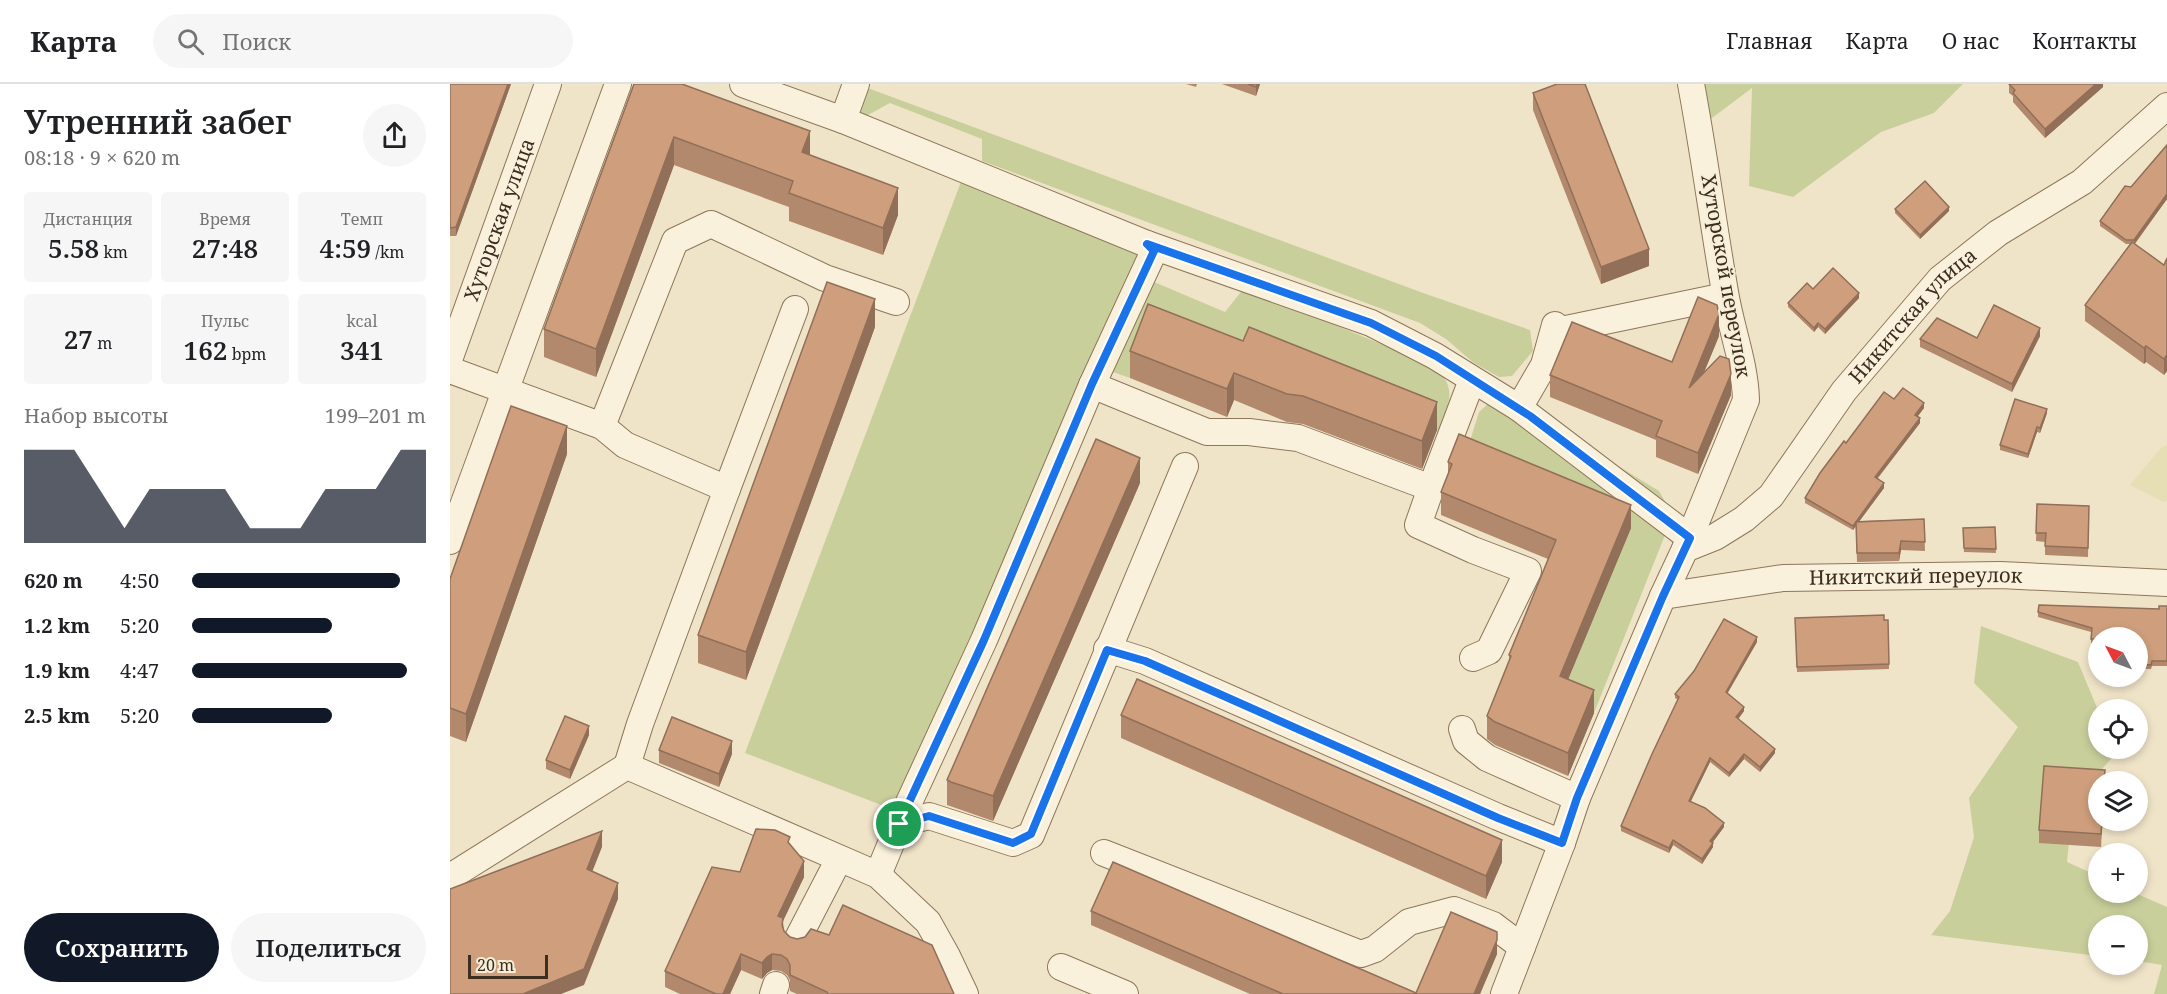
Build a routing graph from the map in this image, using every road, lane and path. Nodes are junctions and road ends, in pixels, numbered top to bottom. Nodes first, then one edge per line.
1 (548, 84) edge
2 (618, 84) edge
3 (743, 84) edge
4 (856, 84) edge
5 (1691, 84) edge
6 (2167, 106) edge
7 (843, 120) junction
8 (1147, 244) junction
9 (1725, 296) junction
10 (896, 302) dead end
11 (795, 309) dead end
12 (450, 357) edge
13 (450, 370) edge
14 (1472, 380) junction
15 (1092, 384) junction
16 (504, 390) junction
17 (1519, 408) junction
18 (602, 426) junction
19 (1185, 466) dead end
20 (1431, 488) junction
21 (728, 489) junction
22 (450, 541) edge
23 (1687, 544) junction
24 (2167, 583) edge
25 (1663, 596) junction
26 (1107, 650) junction
27 (1473, 658) dead end
28 (1462, 729) dead end
29 (627, 766) junction
30 (1577, 798) junction
31 (899, 824) junction
32 (1562, 843) junction
33 (1104, 853) dead end
34 (839, 859) junction
35 (878, 875) junction
36 (450, 877) edge
37 (798, 940) edge
38 (1522, 947) junction
39 (1061, 967) dead end
40 (964, 994) edge
41 (1125, 994) edge
42 (1504, 994) edge

1 - 12 street, Хуторская улица
2 - 16 street
3 - 7 street
4 - 7 street
5 - 9 street, Хуторской переулок
6 - 23 street, Никитская улица
7 - 8 street
8 - 14 street
8 - 15 street
9 - 17 street
9 - 23 street, Хуторской переулок
10 - 18 street
11 - 21 street
13 - 16 street
14 - 17 street
14 - 20 street
15 - 20 street
15 - 31 street
16 - 18 street
16 - 22 street
17 - 23 street
18 - 21 street
19 - 26 street
20 - 27 street
21 - 29 street
23 - 25 street, Хуторской переулок
24 - 25 street, Никитский переулок
25 - 30 street
26 - 31 street
26 - 32 street
28 - 30 street
29 - 34 street
29 - 36 street
30 - 32 street
31 - 35 street
32 - 38 street
33 - 38 street
34 - 35 street
34 - 37 street
35 - 40 street
38 - 42 street
39 - 41 street

